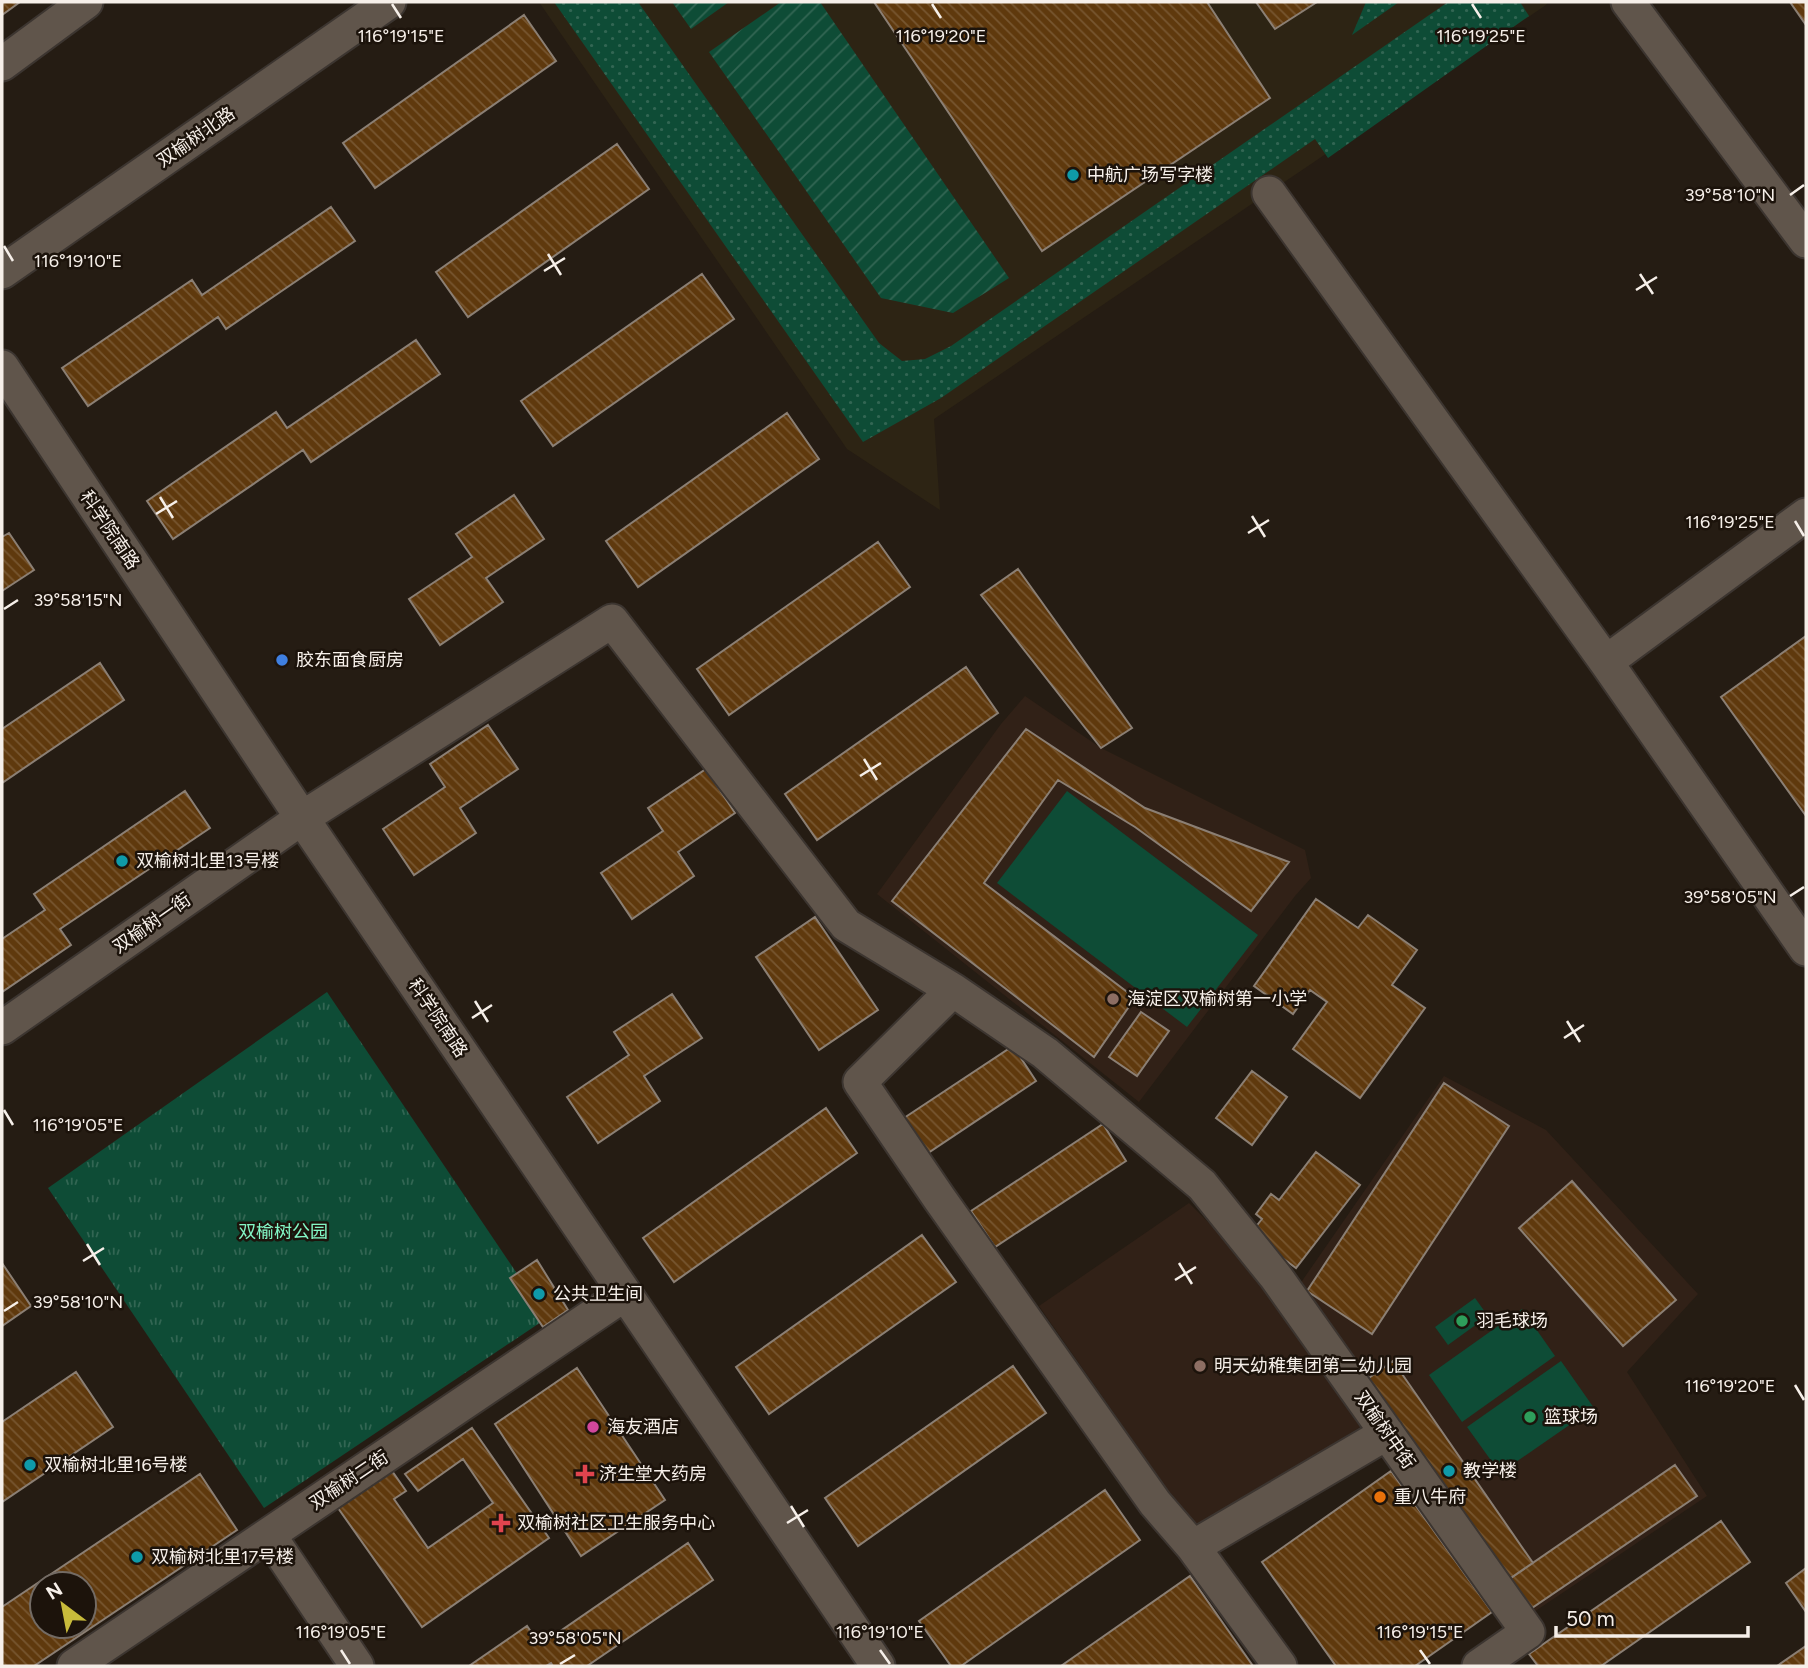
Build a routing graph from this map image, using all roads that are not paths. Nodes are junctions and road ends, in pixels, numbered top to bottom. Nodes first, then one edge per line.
1 (86, 2) edge
2 (389, 2) edge
3 (1628, 2) edge
4 (2, 64) edge
5 (1269, 193) dead end
6 (1806, 241) edge
7 (2, 272) edge
8 (2, 367) edge
9 (1806, 515) edge
10 (1606, 662) junction
11 (302, 818) junction
12 (1806, 949) edge
13 (953, 990) junction
14 (2, 1028) edge
15 (625, 1294) junction
16 (1387, 1433) junction
17 (269, 1535) junction
18 (1193, 1547) junction
19 (74, 1666) edge
20 (357, 1666) edge
21 (878, 1666) edge
22 (1280, 1666) edge
23 (1479, 1666) edge

1 - 4 street
2 - 7 street, 双榆树北路
3 - 6 street
5 - 10 street
8 - 11 street, 科学院南路
9 - 10 street
10 - 12 street
11 - 13 street, 双榆树一街
11 - 14 street, 双榆树一街
11 - 15 street, 科学院南路
13 - 16 street, 双榆树中街
13 - 18 street
15 - 17 street, 双榆树二街
15 - 21 street, 科学院南路
16 - 18 street
16 - 23 street, 双榆树中街
17 - 19 street, 双榆树二街
17 - 20 street
18 - 22 street

